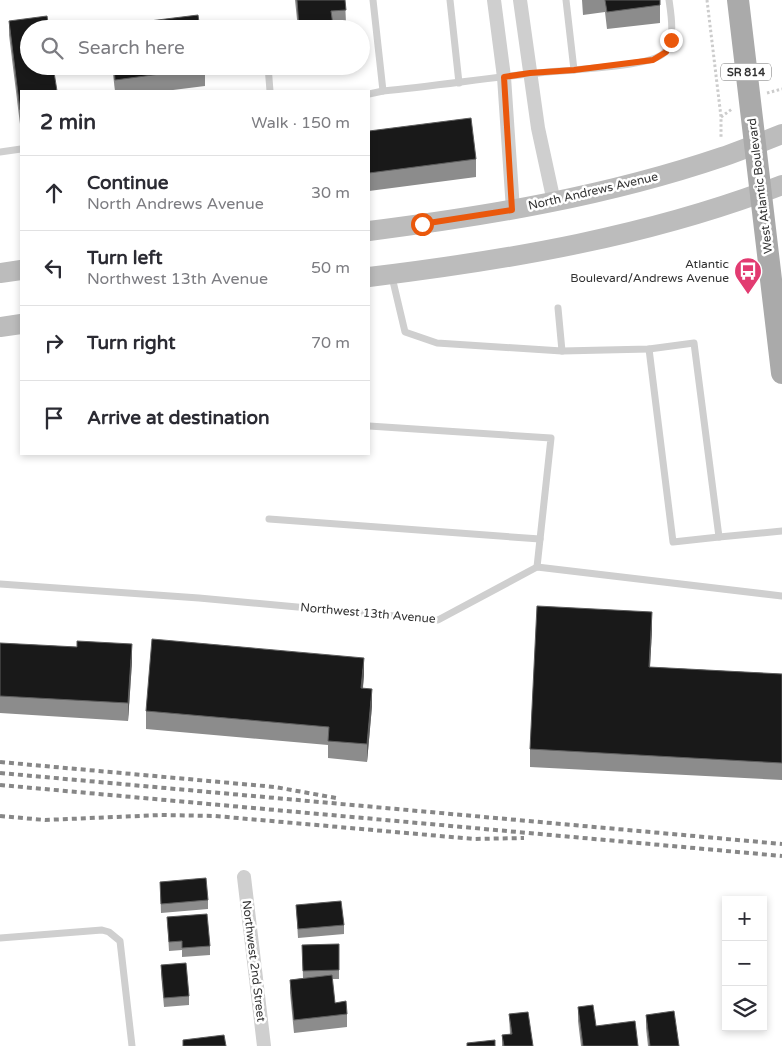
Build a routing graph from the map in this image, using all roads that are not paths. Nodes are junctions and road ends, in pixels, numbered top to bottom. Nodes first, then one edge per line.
1 (373, 0) edge
2 (450, 0) edge
3 (494, 0) edge
4 (520, 0) edge
5 (566, 0) edge
6 (669, 0) edge
7 (738, 0) edge
8 (574, 70) junction
9 (530, 73) junction
10 (269, 75) edge
11 (504, 77) junction
12 (459, 83) junction
13 (270, 90) edge
14 (383, 91) junction
15 (370, 94) edge
16 (782, 134) edge
17 (755, 145) junction
18 (20, 149) edge
19 (0, 152) edge
20 (782, 185) edge
21 (760, 193) junction
22 (554, 202) junction
23 (512, 210) junction
24 (370, 231) edge
25 (20, 270) edge
26 (0, 273) edge
27 (392, 275) junction
28 (370, 277) edge
29 (558, 308) dead end
30 (20, 324) edge
31 (0, 327) edge
32 (650, 349) junction
33 (562, 352) junction
34 (782, 373) edge
35 (370, 426) edge
36 (269, 519) dead end
37 (782, 531) edge
38 (719, 537) junction
39 (540, 539) junction
40 (537, 567) junction
41 (0, 584) edge
42 (782, 596) edge
43 (244, 877) dead end
44 (0, 938) edge
45 (132, 1046) edge
46 (264, 1046) edge

1 - 14 lane
2 - 12 lane
3 - 11 street
4 - 9 street
5 - 8 lane
6 - 8 lane
7 - 17 main road, West Atlantic Boulevard / SR 814
8 - 9 lane
9 - 11 lane
9 - 22 street
10 - 13 lane
11 - 12 lane
11 - 23 street
12 - 14 lane
14 - 15 lane
16 - 17 main road, North Andrews Avenue
17 - 21 main road, West Atlantic Boulevard / SR 814
17 - 22 main road, North Andrews Avenue
18 - 19 lane
20 - 21 main road
21 - 27 main road
21 - 34 main road, West Atlantic Boulevard / SR 814
22 - 23 main road, North Andrews Avenue
23 - 24 main road, North Andrews Avenue
25 - 26 main road
27 - 28 main road
27 - 33 lane
29 - 33 lane
30 - 31 main road
32 - 33 lane
32 - 38 lane
32 - 38 lane
35 - 39 lane
36 - 39 lane
37 - 38 lane
39 - 40 lane
40 - 41 lane, Northwest 13th Avenue
40 - 42 lane
43 - 46 street, Northwest 2nd Street
44 - 45 lane

